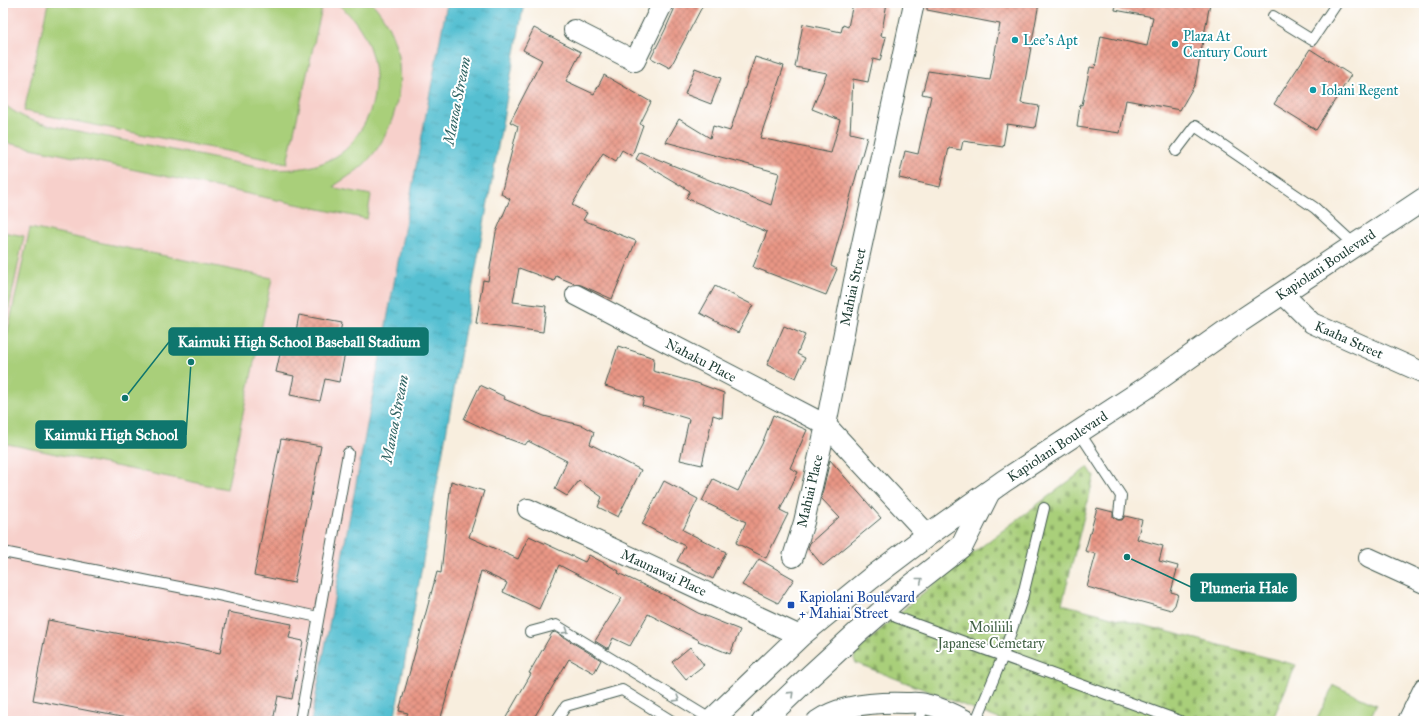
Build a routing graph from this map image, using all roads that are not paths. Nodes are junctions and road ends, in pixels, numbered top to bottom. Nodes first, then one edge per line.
1 (663, 3) edge
2 (914, 3) edge
3 (1337, 3) edge
4 (1273, 16) dead end
5 (574, 30) dead end
6 (1176, 151) dead end
7 (1424, 199) edge
8 (1355, 245) junction
9 (1282, 293) junction
10 (576, 295) dead end
11 (1424, 373) edge
12 (826, 425) junction
13 (1079, 432) junction
14 (348, 453) dead end
15 (989, 492) junction
16 (1044, 508) dead end
17 (528, 509) dead end
18 (1119, 514) dead end
19 (928, 535) junction
20 (3, 552) edge
21 (793, 557) dead end
22 (1369, 558) dead end
23 (1424, 583) edge
24 (318, 617) junction
25 (896, 617) dead end
26 (530, 632) dead end
27 (800, 636) junction
28 (1003, 656) junction
29 (1424, 688) edge
30 (921, 712) edge
31 (300, 721) edge
32 (556, 721) edge
33 (672, 721) edge
34 (711, 721) edge
35 (763, 721) edge
36 (817, 721) edge
37 (968, 721) edge
38 (976, 721) edge
39 (1180, 721) edge
40 (1408, 721) edge

1 - 5 street
2 - 12 street, Mahiai Street
3 - 4 lane
6 - 8 lane
7 - 8 main road, Kapiolani Boulevard
8 - 9 main road, Kapiolani Boulevard
9 - 11 street, Kaaha Street
9 - 13 main road, Kapiolani Boulevard
10 - 12 street, Nahaku Place
12 - 19 street
12 - 21 street, Mahiai Place
13 - 15 main road, Kapiolani Boulevard
13 - 18 lane
14 - 24 lane
15 - 19 main road, Kapiolani Boulevard
35 -> 15 main road
16 - 28 lane
17 - 27 street, Maunawai Place
19 - 27 main road, Kapiolani Boulevard
20 - 24 lane
22 - 23 street
24 - 31 lane
25 - 28 lane
26 -> 34 lane
27 - 34 main road, Kapiolani Boulevard
28 - 38 lane
28 - 39 lane
29 - 40 street
30 - 36 street
30 - 37 street
32 - 33 lane

